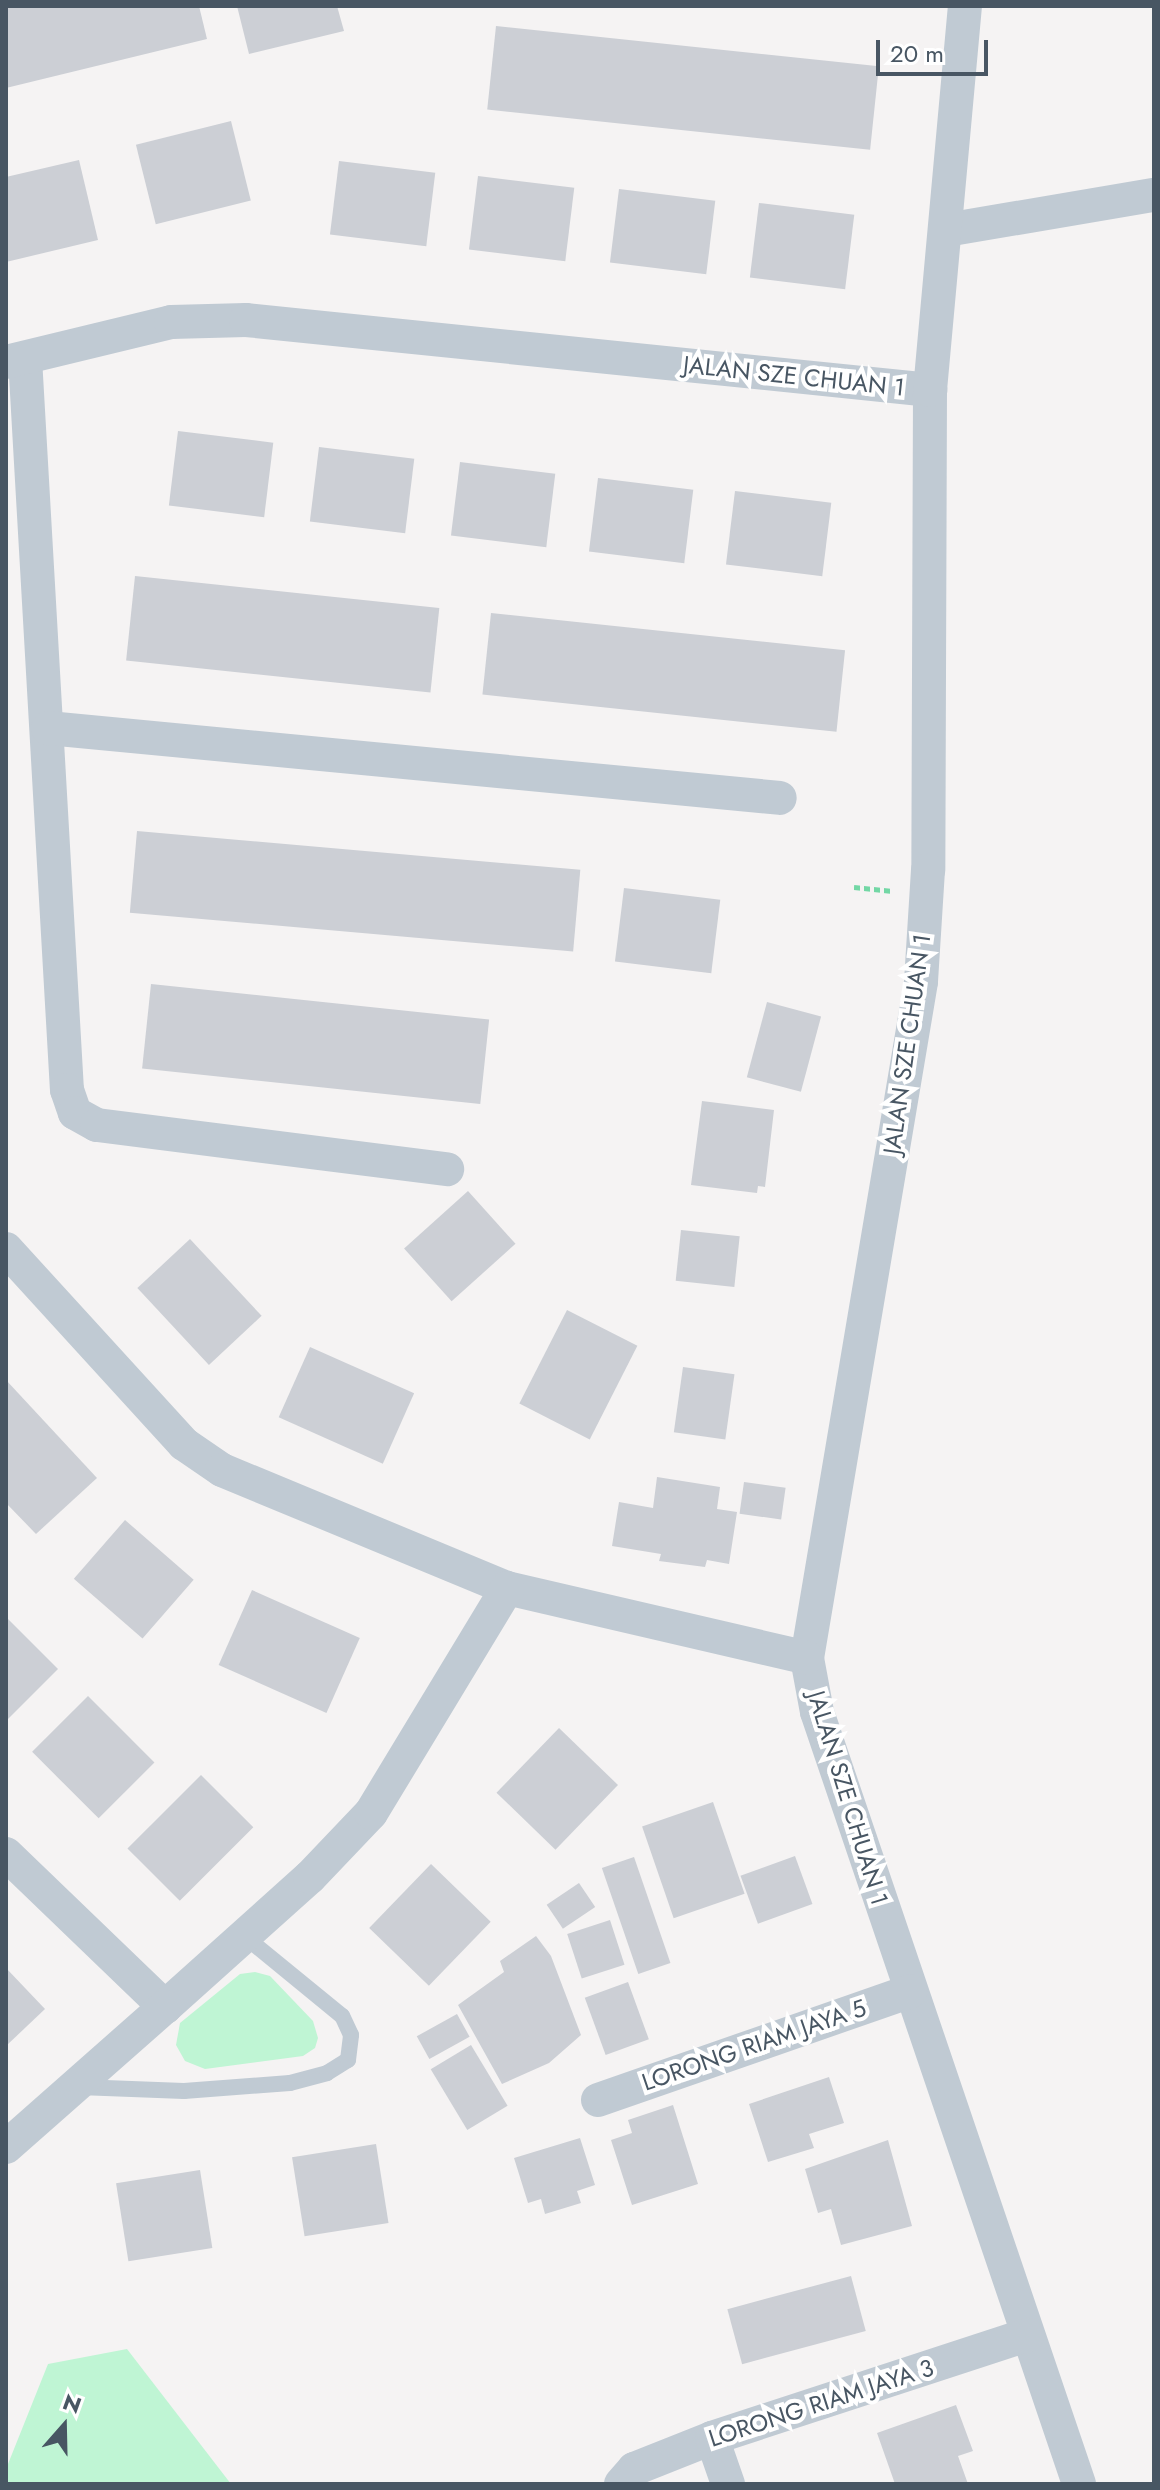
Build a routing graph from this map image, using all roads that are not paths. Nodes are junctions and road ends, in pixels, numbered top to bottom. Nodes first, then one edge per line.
1 (965, 6) edge
2 (1154, 195) edge
3 (946, 230) junction
4 (15, 360) edge
5 (930, 390) junction
6 (48, 728) junction
7 (780, 798) dead end
8 (447, 1169) dead end
9 (6, 1249) edge
10 (507, 1588) junction
11 (807, 1658) junction
12 (6, 1854) edge
13 (242, 1935) junction
14 (911, 1991) junction
15 (165, 2007) junction
16 (77, 2087) junction
17 (598, 2100) dead end
18 (6, 2147) edge
19 (1028, 2335) junction
20 (712, 2438) junction
21 (621, 2484) edge
22 (728, 2484) edge
23 (1079, 2484) edge

1 - 3 street
2 - 3 street
3 - 5 street
4 - 5 street, JALAN SZE CHUAN 1
4 - 6 street
5 - 11 street, JALAN SZE CHUAN 1
6 - 7 street
6 - 8 street
9 - 10 street
10 - 11 street
10 - 13 street
11 - 14 street, JALAN SZE CHUAN 1
12 - 15 street
13 - 15 street
13 - 16 lane
14 - 17 street, LORONG RIAM JAYA 5
14 - 19 street, JALAN SZE CHUAN 1
15 - 16 street
16 - 18 street
19 - 20 street, LORONG RIAM JAYA 3
19 - 23 street, JALAN SZE CHUAN 1
20 - 21 street, LORONG RIAM JAYA 3
20 - 22 street

